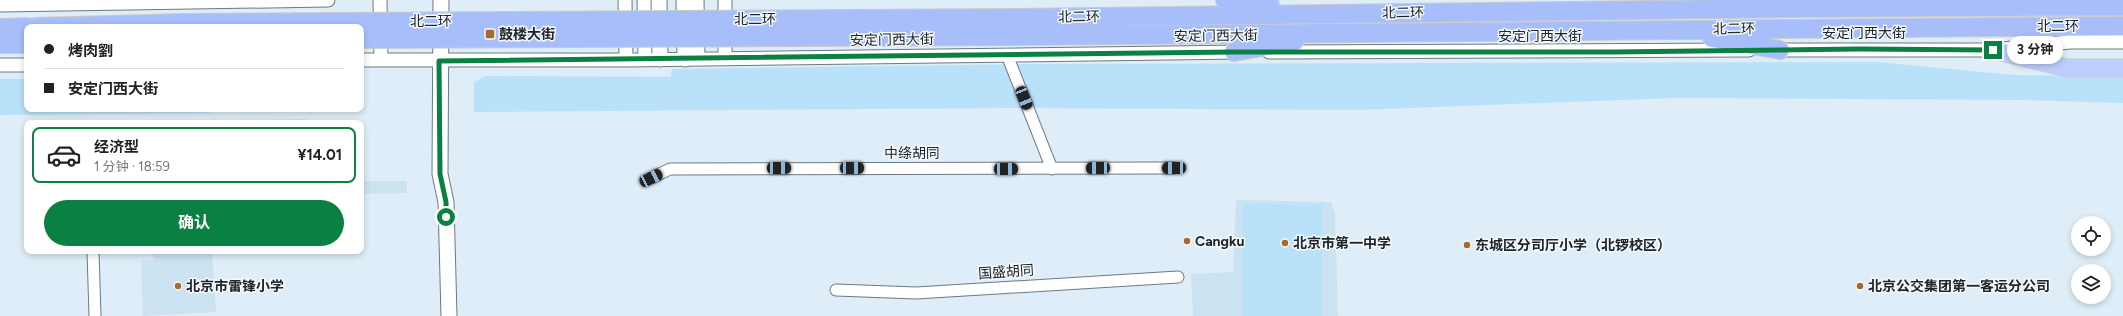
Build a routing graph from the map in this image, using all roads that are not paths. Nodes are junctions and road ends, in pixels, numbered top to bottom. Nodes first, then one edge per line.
1 (328, 0) edge
2 (380, 0) edge
3 (441, 0) edge
4 (625, 0) edge
5 (644, 0) edge
6 (659, 0) edge
7 (684, 0) edge
8 (697, 0) edge
9 (725, 0) edge
10 (1226, 0) edge
11 (1837, 0) edge
12 (0, 5) edge
13 (2123, 6) edge
14 (1804, 8) junction
15 (1344, 14) junction
16 (147, 24) edge
17 (2123, 26) edge
18 (24, 27) edge
19 (0, 28) edge
20 (1668, 30) junction
21 (1347, 32) junction
22 (364, 39) edge
23 (2123, 42) edge
24 (0, 44) edge
25 (24, 44) edge
26 (1780, 50) junction
27 (1993, 50) junction
28 (1234, 52) junction
29 (1007, 55) junction
30 (691, 58) junction
31 (725, 58) junction
32 (645, 59) junction
33 (660, 59) junction
34 (364, 60) edge
35 (381, 60) junction
36 (626, 60) junction
37 (439, 61) junction
38 (0, 65) edge
39 (24, 65) edge
40 (2123, 68) edge
41 (1174, 168) dead end
42 (1052, 169) junction
43 (651, 178) dead end
44 (93, 254) edge
45 (1178, 277) dead end
46 (836, 290) dead end
47 (95, 316) edge
48 (449, 316) edge

1 - 12 street
2 - 35 street
3 - 37 main road
4 - 36 street
5 - 32 street
6 - 33 main road
7 - 30 main road
8 - 30 street
9 - 31 street
10 - 15 highway
11 - 14 highway
13 - 14 highway, 北二环
14 - 15 highway, 北二环
15 - 16 highway, 北二环, bridge
17 - 20 highway, 北二环
18 - 19 highway
20 - 21 highway, 北二环
20 - 26 highway
21 - 22 highway, 北二环, bridge
21 - 28 highway
23 - 27 street, 安定门西大街
24 - 25 highway
26 - 27 street, 安定门西大街
26 - 28 street, 安定门西大街
27 - 40 main road
28 - 29 street, 安定门西大街
29 - 31 street, 安定门西大街
29 - 42 street
30 - 31 street, 安定门西大街
30 - 33 street, 安定门西大街
32 - 33 street, 安定门西大街
32 - 36 street, 安定门西大街
34 - 35 street, 安定门西大街
35 - 37 street, 安定门西大街
36 - 37 street, 安定门西大街
37 - 48 main road
38 - 39 street
41 - 42 street, 中绦胡同
42 - 43 street, 中绦胡同
44 - 47 street
45 - 46 street, 国盛胡同

